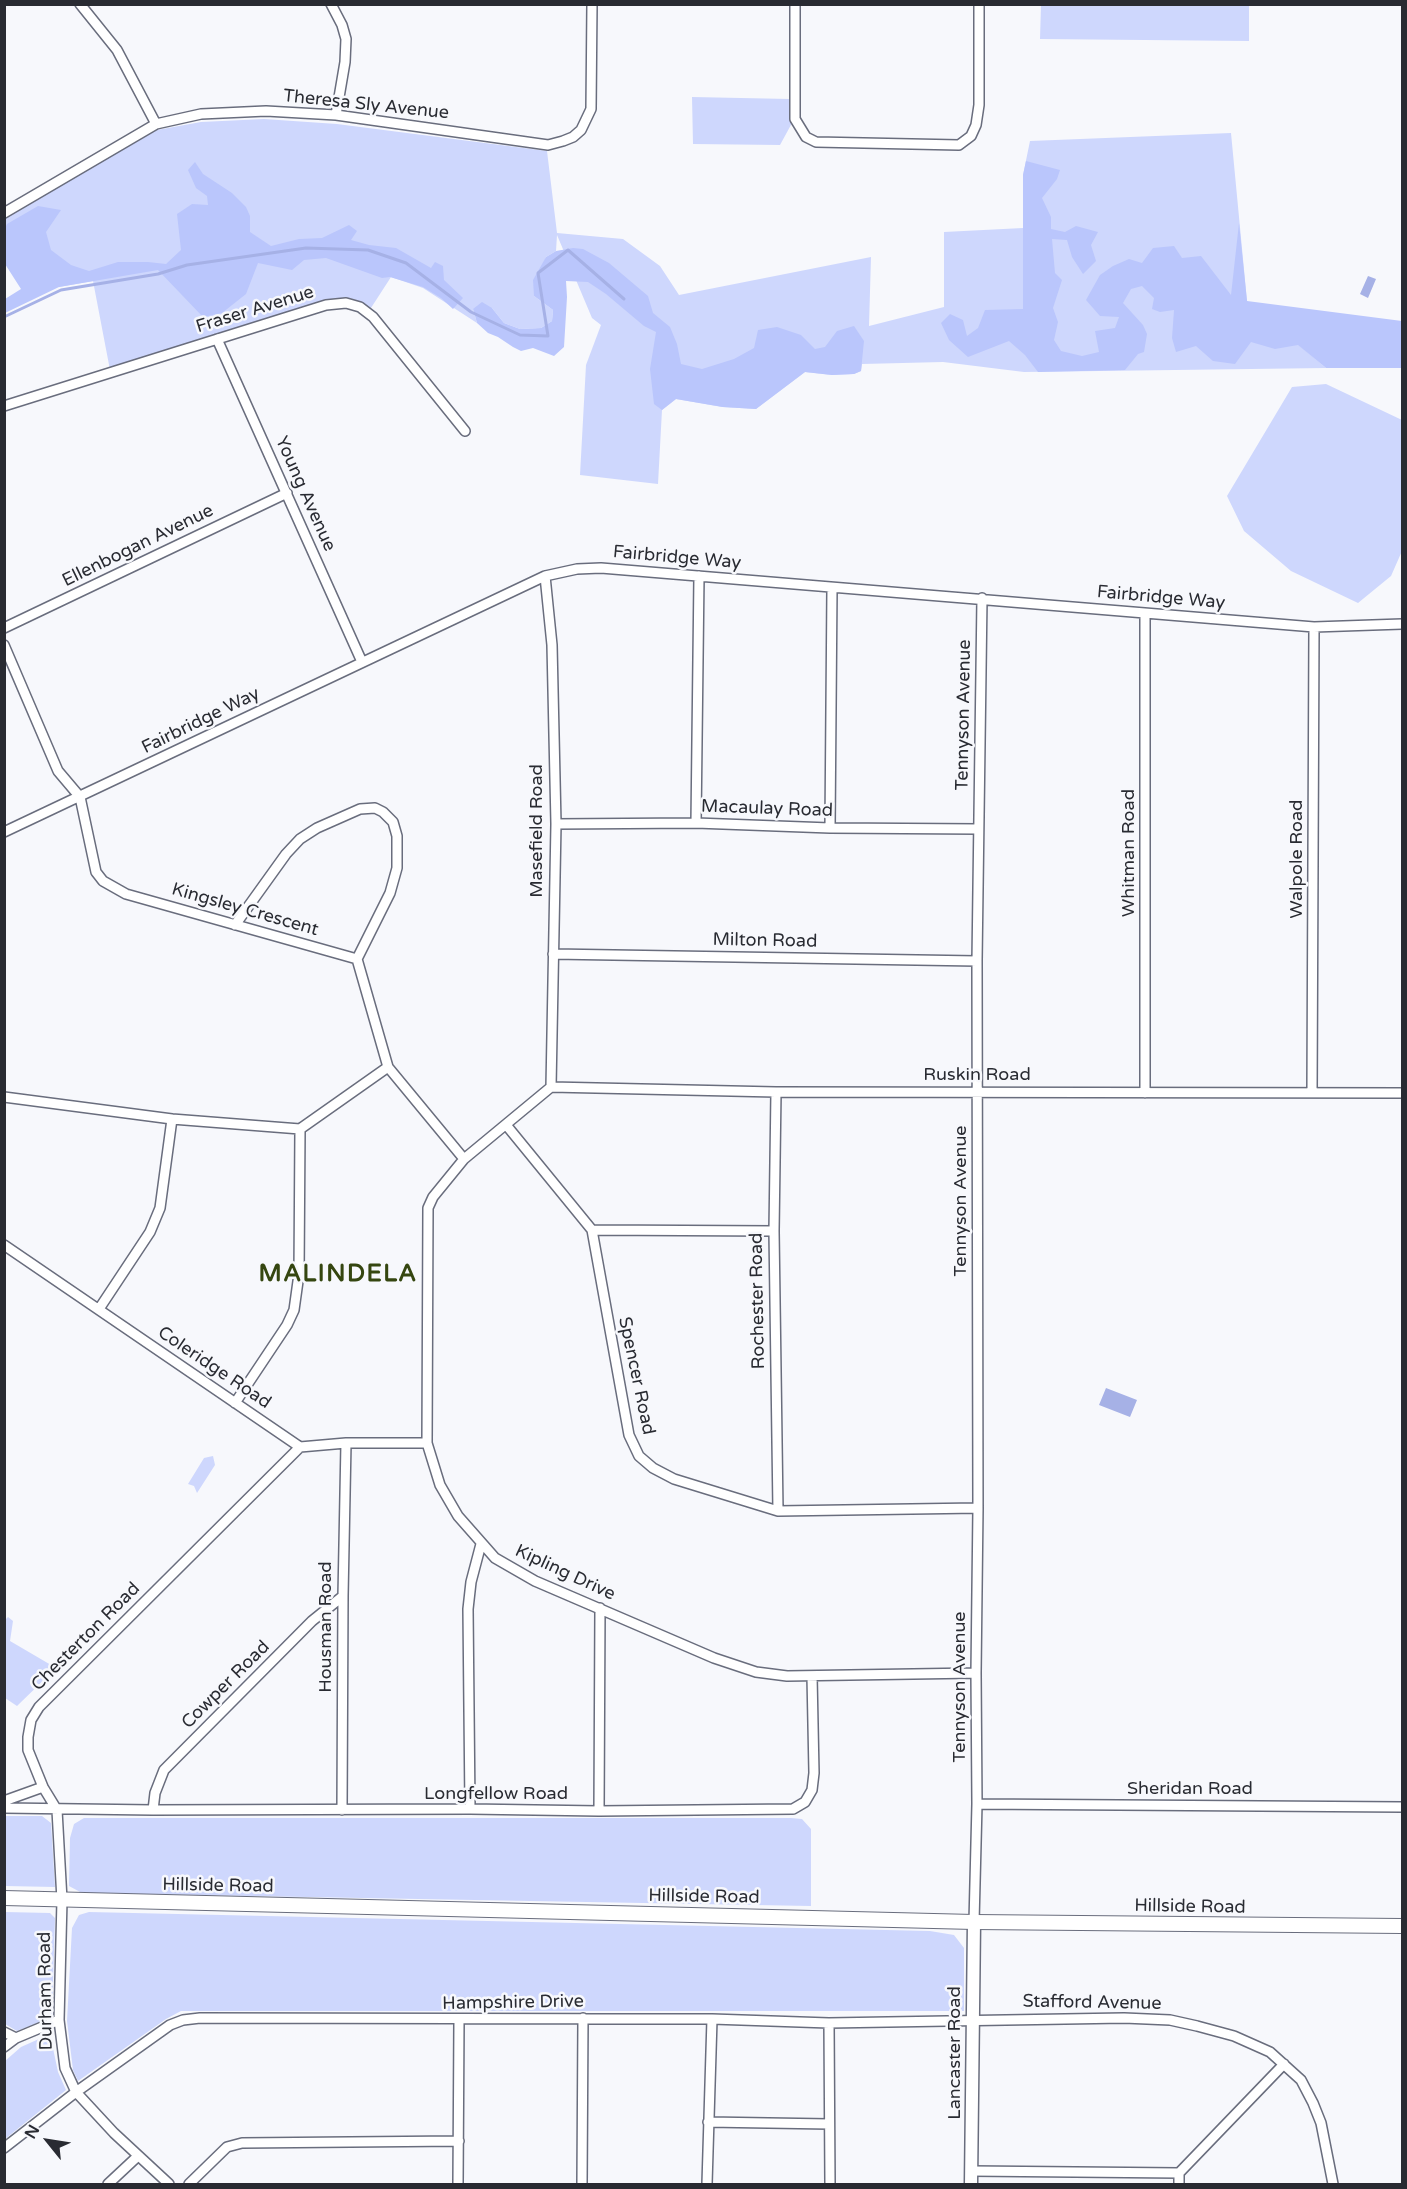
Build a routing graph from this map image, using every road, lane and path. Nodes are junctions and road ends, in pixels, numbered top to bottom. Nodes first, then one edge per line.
1 (80, 4) edge
2 (331, 4) edge
3 (592, 4) edge
4 (795, 4) edge
5 (979, 4) edge
6 (336, 115) junction
7 (156, 124) junction
8 (4, 213) edge
9 (217, 339) junction
10 (4, 406) edge
11 (465, 431) dead end
12 (286, 493) junction
13 (545, 576) junction
14 (699, 576) junction
15 (831, 588) junction
16 (982, 598) junction
17 (1145, 613) junction
18 (1402, 624) edge
19 (1314, 627) junction
20 (4, 628) edge
21 (4, 645) edge
22 (362, 662) junction
23 (80, 797) junction
24 (696, 823) junction
25 (556, 824) junction
26 (830, 828) junction
27 (978, 829) junction
28 (4, 832) edge
29 (235, 925) junction
30 (553, 954) junction
31 (357, 959) junction
32 (977, 961) junction
33 (388, 1067) junction
34 (551, 1087) junction
35 (977, 1091) junction
36 (776, 1092) junction
37 (1312, 1092) junction
38 (1145, 1093) junction
39 (1402, 1093) edge
40 (4, 1097) edge
41 (172, 1119) junction
42 (507, 1125) junction
43 (300, 1128) junction
44 (464, 1159) junction
45 (592, 1230) junction
46 (774, 1231) junction
47 (4, 1245) edge
48 (99, 1310) junction
49 (235, 1403) junction
50 (346, 1443) junction
51 (427, 1443) junction
52 (300, 1446) junction
53 (978, 1508) junction
54 (778, 1511) junction
55 (481, 1544) junction
56 (343, 1596) junction
57 (600, 1608) junction
58 (976, 1672) junction
59 (812, 1676) junction
60 (43, 1787) junction
61 (4, 1802) edge
62 (977, 1804) junction
63 (1402, 1807) edge
64 (4, 1808) edge
65 (470, 1809) junction
66 (57, 1810) junction
67 (153, 1810) junction
68 (342, 1810) junction
69 (599, 1811) junction
70 (4, 1898) edge
71 (62, 1900) junction
72 (974, 1922) junction
73 (1402, 1926) edge
74 (583, 2018) junction
75 (712, 2019) junction
76 (973, 2019) junction
77 (59, 2020) junction
78 (459, 2020) junction
79 (829, 2024) junction
80 (4, 2032) edge
81 (16, 2038) junction
82 (4, 2047) edge
83 (1284, 2064) junction
84 (76, 2092) junction
85 (708, 2122) junction
86 (830, 2124) junction
87 (459, 2141) junction
88 (4, 2148) edge
89 (138, 2156) junction
90 (971, 2171) junction
91 (1179, 2173) junction
92 (108, 2184) edge
93 (169, 2184) edge
94 (189, 2184) edge
95 (458, 2184) edge
96 (582, 2184) edge
97 (707, 2184) edge
98 (830, 2184) edge
99 (971, 2184) edge
100 (1179, 2184) edge
101 (1333, 2184) edge

1 - 7 street
2 - 6 street
3 - 6 street, Theresa Sly Avenue
4 - 5 street
6 - 7 street, Theresa Sly Avenue
7 - 8 street, Theresa Sly Avenue
9 - 10 street, Fraser Avenue
9 - 11 street, Fraser Avenue
9 - 12 street, Young Avenue
12 - 20 street, Ellenbogan Avenue
12 - 22 street, Young Avenue
13 - 14 street, Fairbridge Way
13 - 22 street, Fairbridge Way
13 - 25 street, Masefield Road
14 - 15 street, Fairbridge Way
14 - 24 street
15 - 16 street, Fairbridge Way
15 - 26 street
16 - 17 street, Fairbridge Way
16 - 27 street, Tennyson Avenue
17 - 19 street, Fairbridge Way
17 - 38 street, Whitman Road
18 - 19 street, Fairbridge Way
19 - 37 street, Walpole Road
21 - 23 street
22 - 23 street, Fairbridge Way
23 - 28 street, Fairbridge Way
23 - 29 street, Kingsley Crescent
24 - 25 street, Macaulay Road
24 - 26 street, Macaulay Road
25 - 30 street, Masefield Road
26 - 27 street, Macaulay Road
27 - 32 street, Tennyson Avenue
29 - 31 street, Kingsley Crescent
29 - 31 street
30 - 32 street, Milton Road
30 - 34 street, Masefield Road
31 - 33 street
32 - 35 street, Tennyson Avenue
33 - 43 street
33 - 44 street
34 - 36 street, Ruskin Road
34 - 42 street, Kipling Drive
35 - 36 street, Ruskin Road
35 - 38 street, Ruskin Road
35 - 53 street, Tennyson Avenue
36 - 46 street, Rochester Road
37 - 38 street, Ruskin Road
37 - 39 street, Ruskin Road
40 - 41 street
41 - 43 street
41 - 48 street
42 - 44 street, Kipling Drive
42 - 45 street, Spencer Road
43 - 49 street
44 - 51 street, Kipling Drive
45 - 46 street
45 - 54 street, Spencer Road
46 - 54 street, Rochester Road
47 - 48 street, Coleridge Road
48 - 49 street, Coleridge Road
49 - 52 street, Coleridge Road
50 - 51 street
50 - 52 street
50 - 56 street, Housman Road
51 - 55 street, Kipling Drive
52 - 60 street, Chesterton Road
53 - 54 street, Spencer Road
53 - 58 street, Tennyson Avenue
55 - 57 street, Kipling Drive
55 - 65 street
56 - 67 street, Cowper Road
56 - 68 street, Housman Road
57 - 59 street, Kipling Drive
57 - 69 street
58 - 59 street, Kipling Drive
58 - 62 street, Tennyson Avenue
59 - 69 street, Longfellow Road
60 - 61 street
60 - 66 street, Chesterton Road
62 - 63 street, Sheridan Road
62 - 72 street, Tennyson Avenue
64 - 66 street, Longfellow Road
65 - 68 street, Longfellow Road
65 - 69 street, Longfellow Road
66 - 67 street, Longfellow Road
66 - 71 street, Chesterton Road
67 - 68 street, Longfellow Road
70 - 71 main road, Hillside Road
71 - 72 main road, Hillside Road
71 - 77 street, Durham Road
72 - 73 main road, Hillside Road
72 - 76 street, Lancaster Road
74 - 75 street, Hampshire Drive
74 - 78 street, Hampshire Drive
74 - 96 street
75 - 79 street, Hampshire Drive
75 - 85 street
76 - 79 street, Hampshire Drive
76 - 83 street, Stafford Avenue
76 - 90 street, Lancaster Road
77 - 81 street
77 - 84 street, Durham Road
78 - 84 street, Hampshire Drive
78 - 87 street
79 - 86 street
80 - 81 street
81 - 82 street
83 - 91 street
83 - 101 street, Stafford Avenue
84 - 88 street, Hampshire Drive
84 - 89 street, Durham Road
85 - 86 street
85 - 97 street
86 - 98 street
87 - 94 street
87 - 95 street
89 - 92 street
89 - 93 street, Durham Road
90 - 91 street
90 - 99 street, Lancaster Road
91 - 100 street

